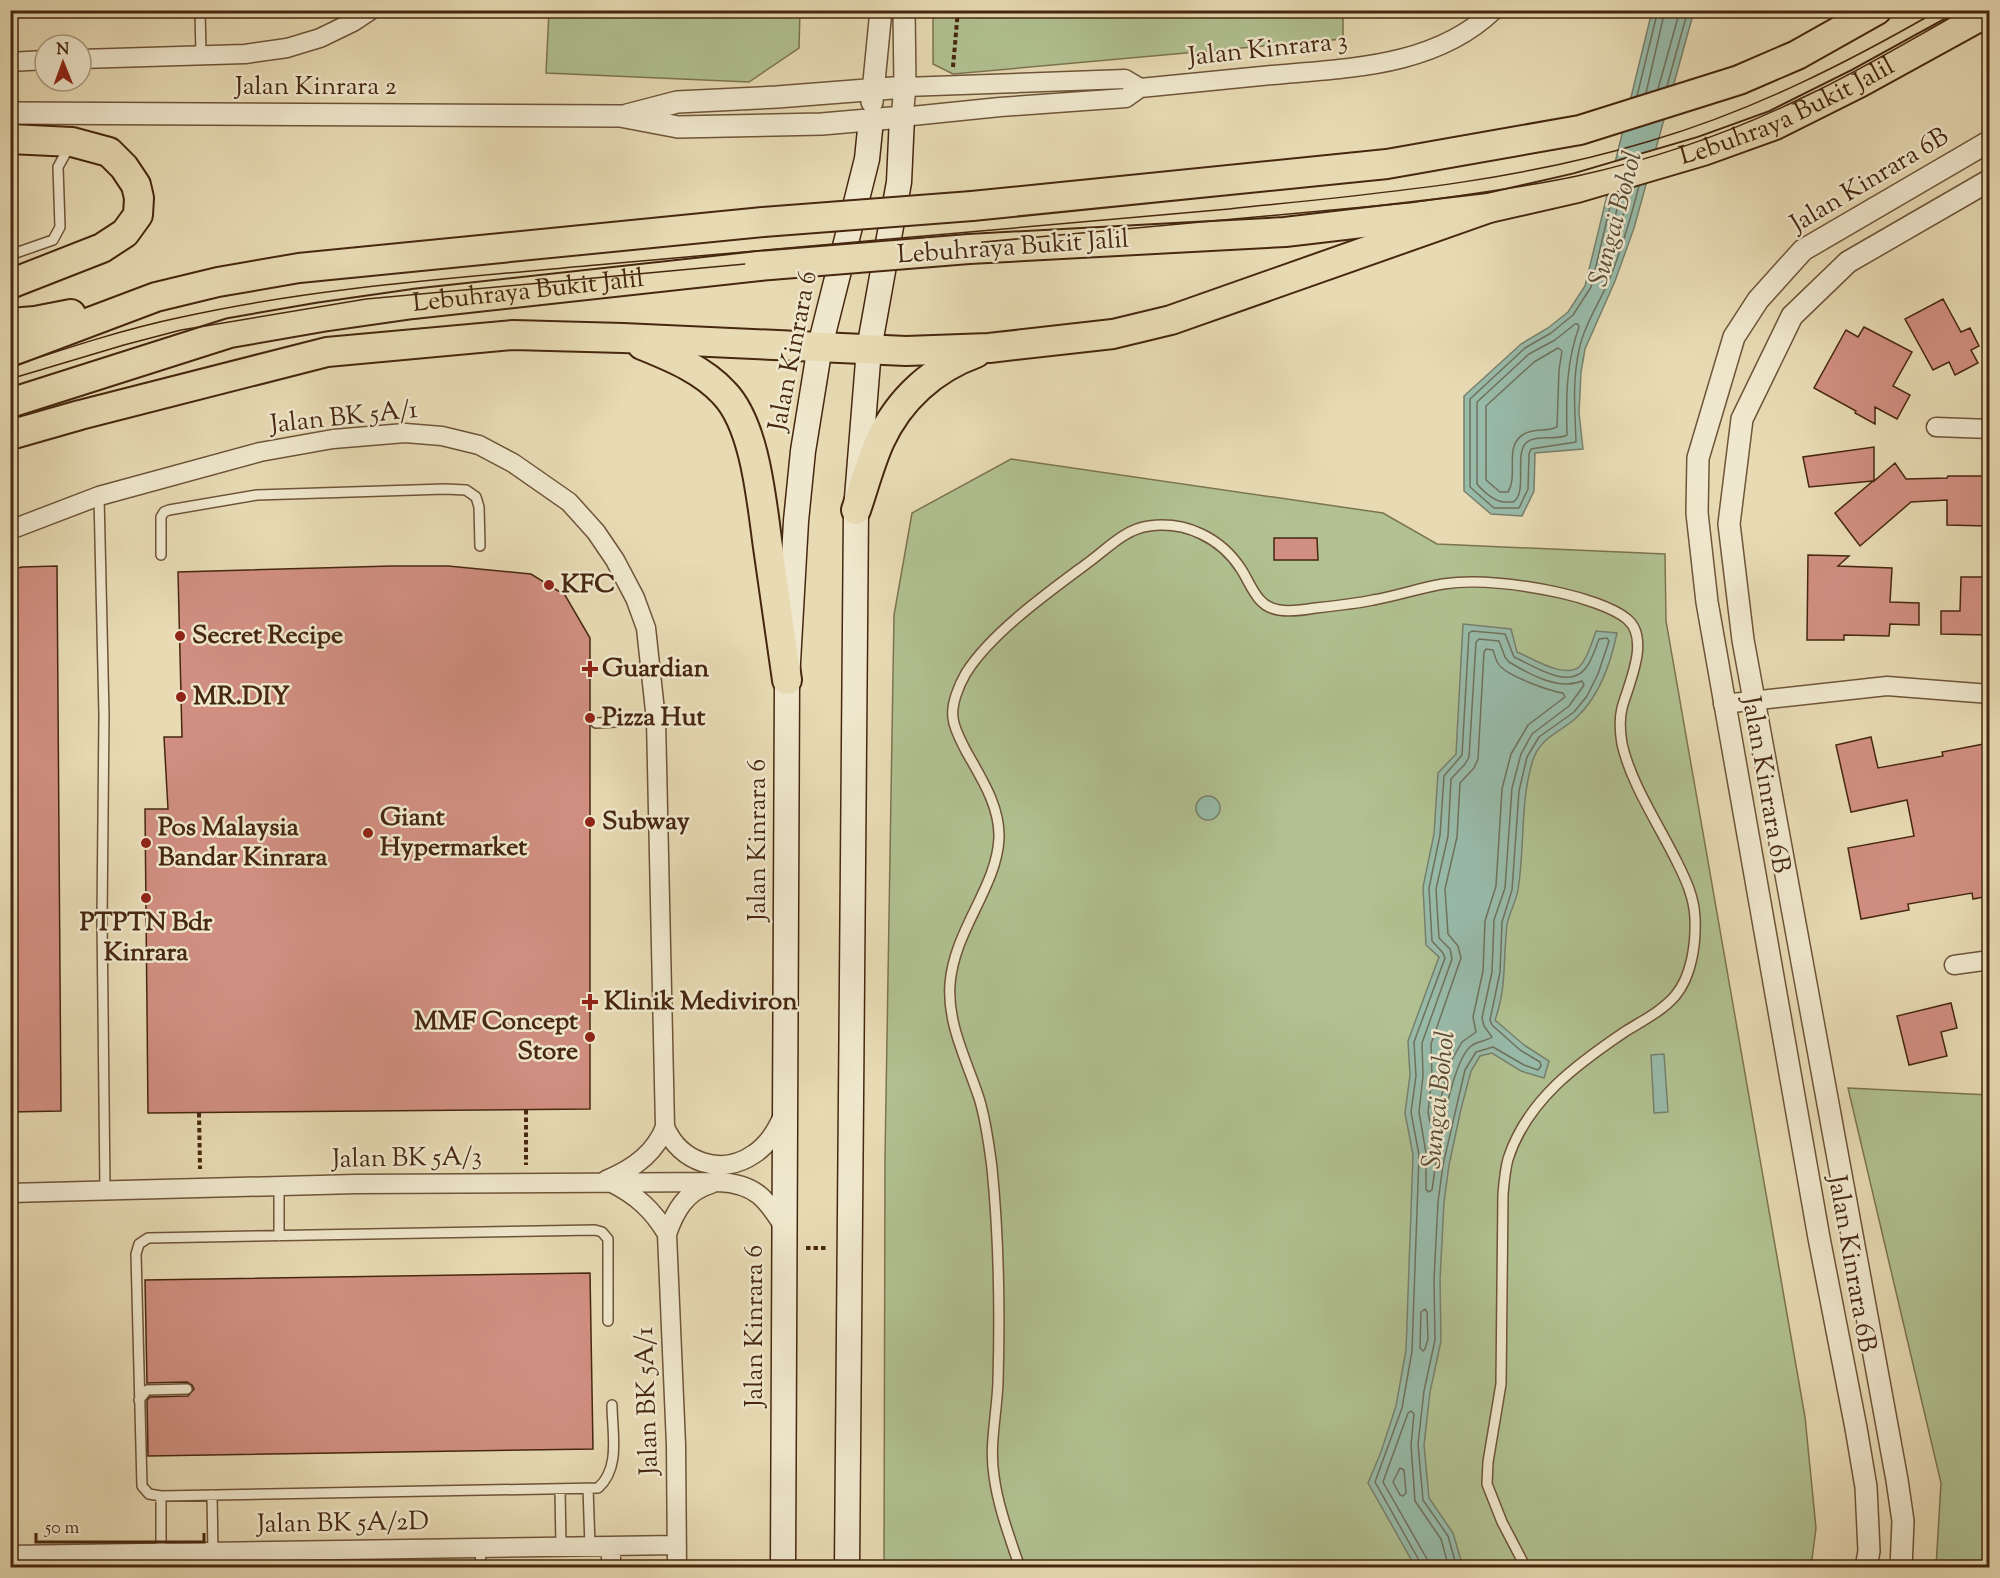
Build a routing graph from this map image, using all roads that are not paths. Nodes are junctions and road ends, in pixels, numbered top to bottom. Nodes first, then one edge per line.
1 (201, 10) edge
2 (371, 10) edge
3 (881, 10) edge
4 (904, 10) edge
5 (1494, 10) edge
6 (1876, 10) edge
7 (1989, 11) edge
8 (201, 54) junction
9 (93, 58) edge
10 (33, 61) edge
11 (10, 62) edge
12 (905, 87) junction
13 (1140, 88) junction
14 (872, 90) junction
15 (620, 116) junction
16 (902, 117) junction
17 (871, 120) junction
18 (12, 133) edge
19 (1989, 141) edge
20 (72, 142) junction
21 (1989, 180) edge
22 (1489, 208) junction
23 (10, 255) edge
24 (10, 284) edge
25 (156, 297) junction
26 (10, 323) edge
27 (623, 338) junction
28 (820, 346) junction
29 (989, 348) junction
30 (869, 349) junction
31 (176, 351) junction
32 (10, 352) edge
33 (10, 403) edge
34 (1936, 427) dead end
35 (1989, 429) edge
36 (10, 430) edge
37 (10, 435) edge
38 (99, 496) junction
39 (856, 510) junction
40 (10, 530) edge
41 (480, 546) dead end
42 (161, 555) dead end
43 (787, 680) junction
44 (1989, 694) edge
45 (1754, 700) junction
46 (1723, 704) junction
47 (656, 720) junction
48 (596, 723) dead end
49 (1989, 960) edge
50 (1954, 964) dead end
51 (786, 1109) junction
52 (664, 1127) junction
53 (719, 1182) junction
54 (604, 1183) junction
55 (279, 1186) junction
56 (105, 1190) junction
57 (10, 1193) edge
58 (667, 1234) junction
59 (279, 1236) junction
60 (784, 1237) junction
61 (608, 1321) dead end
62 (187, 1389) dead end
63 (139, 1400) junction
64 (612, 1405) dead end
65 (588, 1488) junction
66 (560, 1489) junction
67 (212, 1495) junction
68 (161, 1496) junction
69 (677, 1545) junction
70 (590, 1546) junction
71 (611, 1546) junction
72 (480, 1547) junction
73 (561, 1547) junction
74 (161, 1552) junction
75 (213, 1552) junction
76 (10, 1555) edge
77 (353, 1559) edge
78 (481, 1568) edge
79 (611, 1568) edge
80 (677, 1568) edge
81 (783, 1568) edge
82 (847, 1568) edge
83 (1020, 1568) edge
84 (1526, 1568) edge
85 (1866, 1568) edge
86 (1901, 1568) edge

1 - 8 lane
2 - 8 street
3 - 14 street
4 - 12 street
5 - 13 street, Jalan Kinrara 3
6 - 25 highway, Lebuhraya Bukit Jalil, bridge
7 - 22 highway, Lebuhraya Bukit Jalil
8 - 9 street
10 - 11 street
12 - 13 street, Jalan Kinrara 3
12 - 14 street, Jalan Kinrara 2
12 - 16 street
13 - 16 street, Jalan Kinrara 3
14 - 15 street, Jalan Kinrara 2
14 - 17 street
15 - 17 street, Jalan Kinrara 2
15 - 18 street, Jalan Kinrara 2
16 - 17 street, Jalan Kinrara 2
16 - 30 main road
17 - 28 main road, Jalan Kinrara 6
18 - 20 highway
19 - 46 street, Jalan Kinrara 6B
20 - 23 lane
20 - 24 highway
21 - 45 street, Jalan Kinrara 6B
22 - 29 highway
22 - 31 highway, Lebuhraya Bukit Jalil, bridge
25 - 26 highway
25 - 32 highway, Lebuhraya Bukit Jalil
27 - 28 highway
27 - 37 highway
27 - 43 highway
28 - 30 highway
28 - 43 main road, Jalan Kinrara 6
29 - 30 highway
29 - 39 highway
30 - 39 main road
31 - 33 highway, Lebuhraya Bukit Jalil
31 - 36 highway
34 - 35 street
38 - 40 street, Jalan BK 5A/1
38 - 47 street, Jalan BK 5A/1
38 - 56 lane
39 - 82 main road
41 - 42 lane
43 - 51 main road, Jalan Kinrara 6
44 - 45 street
45 - 46 street
45 - 86 street, Jalan Kinrara 6B
46 - 85 street, Jalan Kinrara 6B
47 - 48 lane
47 - 52 street, Jalan BK 5A/1
49 - 50 street
51 - 52 street
51 - 60 main road, Jalan Kinrara 6
52 - 54 street
53 - 54 street, Jalan BK 5A/3
53 - 58 street, Jalan BK 5A/1
53 - 60 street, Jalan BK 5A/3
54 - 55 street, Jalan BK 5A/3
54 - 58 street
55 - 56 street, Jalan BK 5A/3
55 - 59 lane
56 - 57 street, Jalan BK 5A/3
58 - 69 street, Jalan BK 5A/1
59 - 61 lane
59 - 63 lane
60 - 81 main road, Jalan Kinrara 6
62 - 63 lane
63 - 68 lane
64 - 65 lane
65 - 66 lane
65 - 70 lane
66 - 67 lane
66 - 73 lane
67 - 68 lane
67 - 75 lane
68 - 74 lane
69 - 71 street, Jalan BK 5A/2D
69 - 80 street, Jalan BK 5A/1
70 - 71 street, Jalan BK 5A/2D
70 - 73 street, Jalan BK 5A/2D
71 - 79 street
72 - 73 street, Jalan BK 5A/2D
72 - 77 street, Jalan BK 5A/2D
72 - 78 lane
74 - 75 street, Jalan BK 5A/2D
74 - 76 street, Jalan BK 5A/2D
75 - 77 street, Jalan BK 5A/2D
83 - 84 lane

